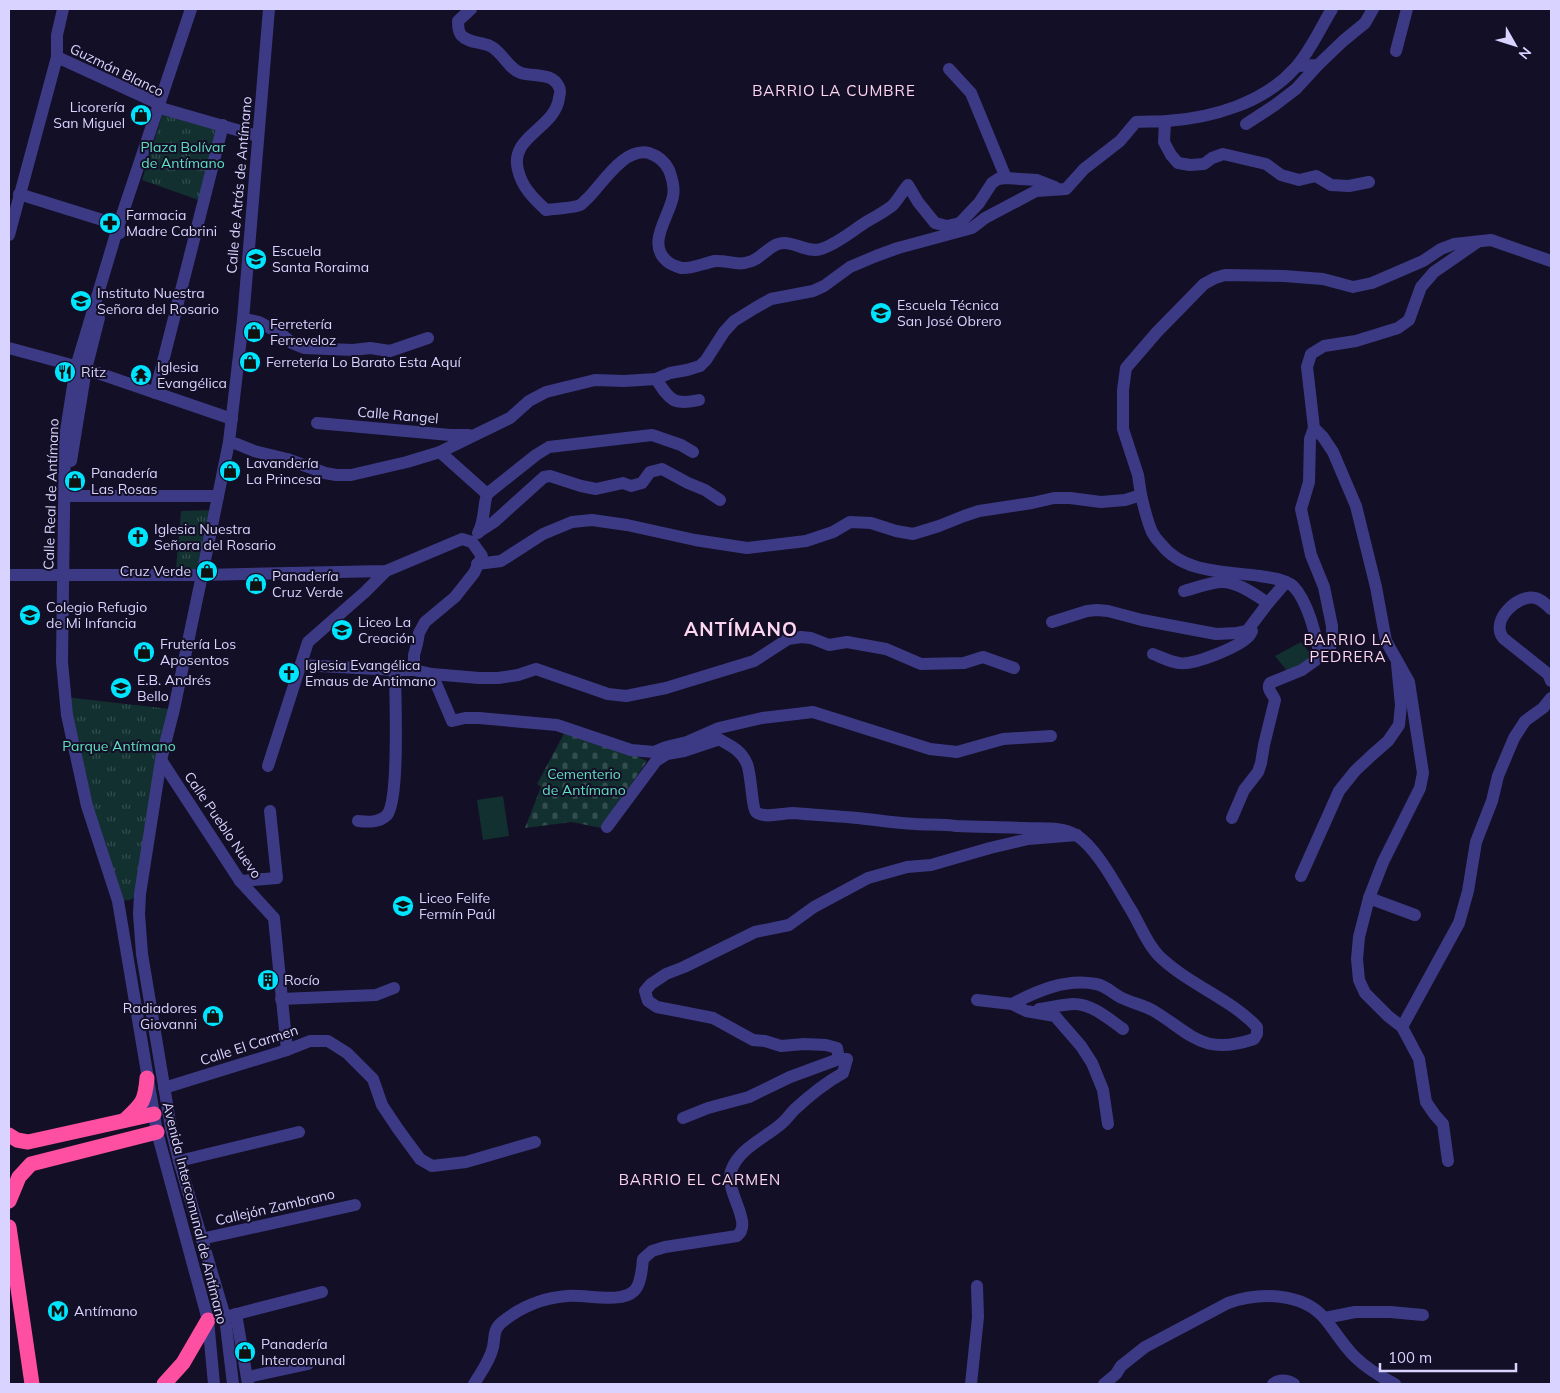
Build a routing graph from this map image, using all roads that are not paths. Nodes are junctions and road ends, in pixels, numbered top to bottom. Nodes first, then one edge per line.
1 (63, 9) edge
2 (191, 9) edge
3 (197, 9) edge
4 (268, 9) edge
5 (471, 9) edge
6 (1332, 9) edge
7 (1373, 9) edge
8 (1407, 9) edge
9 (1396, 51) dead end
10 (57, 57) junction
11 (1318, 65) junction
12 (1297, 66) junction
13 (949, 69) dead end
14 (162, 107) junction
15 (1165, 122) junction
16 (1246, 124) dead end
17 (222, 125) junction
18 (258, 136) junction
19 (1006, 178) junction
20 (1370, 182) dead end
21 (1066, 189) junction
22 (19, 194) junction
23 (119, 230) junction
24 (9, 234) edge
25 (1478, 241) junction
26 (1551, 261) edge
27 (243, 320) junction
28 (428, 338) dead end
29 (9, 348) edge
30 (81, 368) junction
31 (656, 379) junction
32 (155, 393) junction
33 (698, 400) dead end
34 (232, 419) junction
35 (317, 422) dead end
36 (1314, 428) junction
37 (475, 434) junction
38 (229, 442) junction
39 (440, 452) junction
40 (693, 452) dead end
41 (487, 494) junction
42 (1141, 495) junction
43 (70, 496) junction
44 (218, 496) junction
45 (720, 500) dead end
46 (476, 536) junction
47 (477, 564) junction
48 (386, 571) junction
49 (9, 575) edge
50 (66, 575) junction
51 (202, 575) junction
52 (1286, 582) junction
53 (1184, 591) dead end
54 (1268, 602) junction
55 (1551, 609) edge
56 (1255, 621) junction
57 (1052, 622) dead end
58 (1153, 654) dead end
59 (1320, 658) junction
60 (1396, 659) junction
61 (301, 665) junction
62 (1014, 668) dead end
63 (395, 670) junction
64 (414, 670) junction
65 (432, 674) junction
66 (1551, 681) edge
67 (1551, 698) edge
68 (714, 736) junction
69 (1051, 736) dead end
70 (161, 760) junction
71 (268, 766) dead end
72 (270, 811) dead end
73 (1232, 818) dead end
74 (358, 821) dead end
75 (607, 827) dead end
76 (1077, 836) junction
77 (1301, 876) dead end
78 (240, 881) junction
79 (140, 894) junction
80 (1369, 898) junction
81 (118, 901) junction
82 (1415, 914) dead end
83 (142, 954) junction
84 (128, 957) junction
85 (394, 988) dead end
86 (282, 999) junction
87 (977, 1000) dead end
88 (1012, 1004) junction
89 (1026, 1011) junction
90 (1402, 1028) junction
91 (1124, 1029) dead end
92 (287, 1050) junction
93 (839, 1059) junction
94 (148, 1078) junction
95 (164, 1088) junction
96 (161, 1113) junction
97 (683, 1118) dead end
98 (124, 1121) junction
99 (1108, 1124) dead end
100 (164, 1130) junction
101 (299, 1132) dead end
102 (9, 1135) edge
103 (535, 1142) dead end
104 (178, 1161) junction
105 (1448, 1161) dead end
106 (9, 1201) edge
107 (355, 1205) dead end
108 (9, 1227) edge
109 (202, 1239) junction
110 (978, 1286) dead end
111 (322, 1292) dead end
112 (230, 1315) junction
113 (1423, 1315) dead end
114 (1325, 1318) junction
115 (208, 1320) junction
116 (308, 1364) dead end
117 (30, 1368) junction
118 (248, 1381) edge
119 (233, 1383) edge
120 (32, 1384) edge
121 (42, 1384) edge
122 (164, 1384) edge
123 (214, 1384) edge
124 (474, 1384) edge
125 (971, 1384) edge
126 (1104, 1384) edge
127 (1273, 1384) edge
128 (1294, 1384) edge
129 (1395, 1384) edge

1 - 10 street
2 - 14 street
3 - 14 street
4 - 18 street, Calle de Atrás de Antímano
5 - 19 street
6 - 12 street
7 - 11 street
8 - 9 street
10 - 14 street, Guzmán Blanco
10 - 22 street
11 - 12 street
11 - 16 street
12 - 15 street
13 - 19 street
14 - 17 street, Guzmán Blanco
14 - 23 street
15 - 20 street
15 - 21 street
17 - 18 street, Guzmán Blanco
17 - 32 street
18 - 27 street, Calle de Atrás de Antímano
19 - 21 street
21 - 31 street
22 - 23 street
22 - 24 street
23 - 30 street
25 - 26 street
25 - 36 street
25 - 42 street
27 - 28 street
27 - 34 street, Calle de Atrás de Antímano
29 - 30 street
30 - 32 street
30 - 43 street
30 - 50 street, Calle Real de Antímano
31 - 33 street
31 - 37 street
32 - 34 street
34 - 38 street, Calle de Atrás de Antímano
35 - 37 street, Calle Rangel
36 - 59 street
36 - 60 street
37 - 39 street
38 - 39 street
38 - 44 street, Calle de Atrás de Antímano
39 - 41 street
40 - 41 street
41 - 46 street
42 - 47 street
42 - 52 street
43 - 44 street
43 - 50 street
44 - 51 street, Calle de Atrás de Antímano
45 - 46 street
46 - 47 street
46 - 48 street
47 - 64 street
48 - 51 street
48 - 61 street
49 - 50 street
50 - 51 street
50 - 81 street, Calle Real de Antímano
51 - 70 street, Calle de Atrás de Antímano
52 - 54 street
52 - 59 street
53 - 54 street
54 - 56 street
55 - 66 street
56 - 57 street
56 - 58 street
59 - 73 street
60 - 77 street
60 - 80 street
61 - 63 street
61 - 71 street
62 - 65 street
63 - 64 street
63 - 74 street
64 - 65 street
65 - 68 street
67 - 90 street
68 - 69 street
68 - 75 street
68 - 76 street
70 - 78 street, Calle Pueblo Nuevo
70 - 79 street, Calle de Atrás de Antímano
72 - 78 street
76 - 88 street
76 - 93 street
78 - 86 street, Calle Pueblo Nuevo
79 - 81 street
79 - 83 street, Avenida Intercomunal de Antímano
80 - 82 street
80 - 90 street
81 - 84 street, Avenida Intercomunal de Antímano
83 - 84 street
83 - 95 street, Avenida Intercomunal de Antímano
84 - 94 street, Avenida Intercomunal de Antímano
85 - 86 street
86 - 92 street, Calle Pueblo Nuevo
87 - 88 street
88 - 89 street
89 - 91 street
89 - 99 street
90 - 105 street
92 - 95 street, Calle El Carmen
92 - 103 street, Calle El Carmen
93 - 97 street
93 - 124 street
94 - 96 street, Avenida Intercomunal de Antímano
94 - 98 highway
95 - 96 street, Avenida Intercomunal de Antímano
96 - 98 highway
96 - 100 street, Avenida Intercomunal de Antímano
98 - 102 highway
100 - 104 street, Avenida Intercomunal de Antímano
100 - 106 highway
100 - 115 street, Avenida Intercomunal de Antímano
101 - 104 street
104 - 109 street, Avenida Intercomunal de Antímano
107 - 109 street, Callejón Zambrano
108 - 117 highway
109 - 112 street, Avenida Intercomunal de Antímano
110 - 125 street
111 - 112 street
112 - 118 street
112 - 119 street, Avenida Intercomunal de Antímano
113 - 114 street
114 - 126 street
114 - 129 street
115 - 122 highway
115 - 123 street, Avenida Intercomunal de Antímano
116 - 118 street
117 - 120 highway
117 - 121 highway
127 - 128 street

